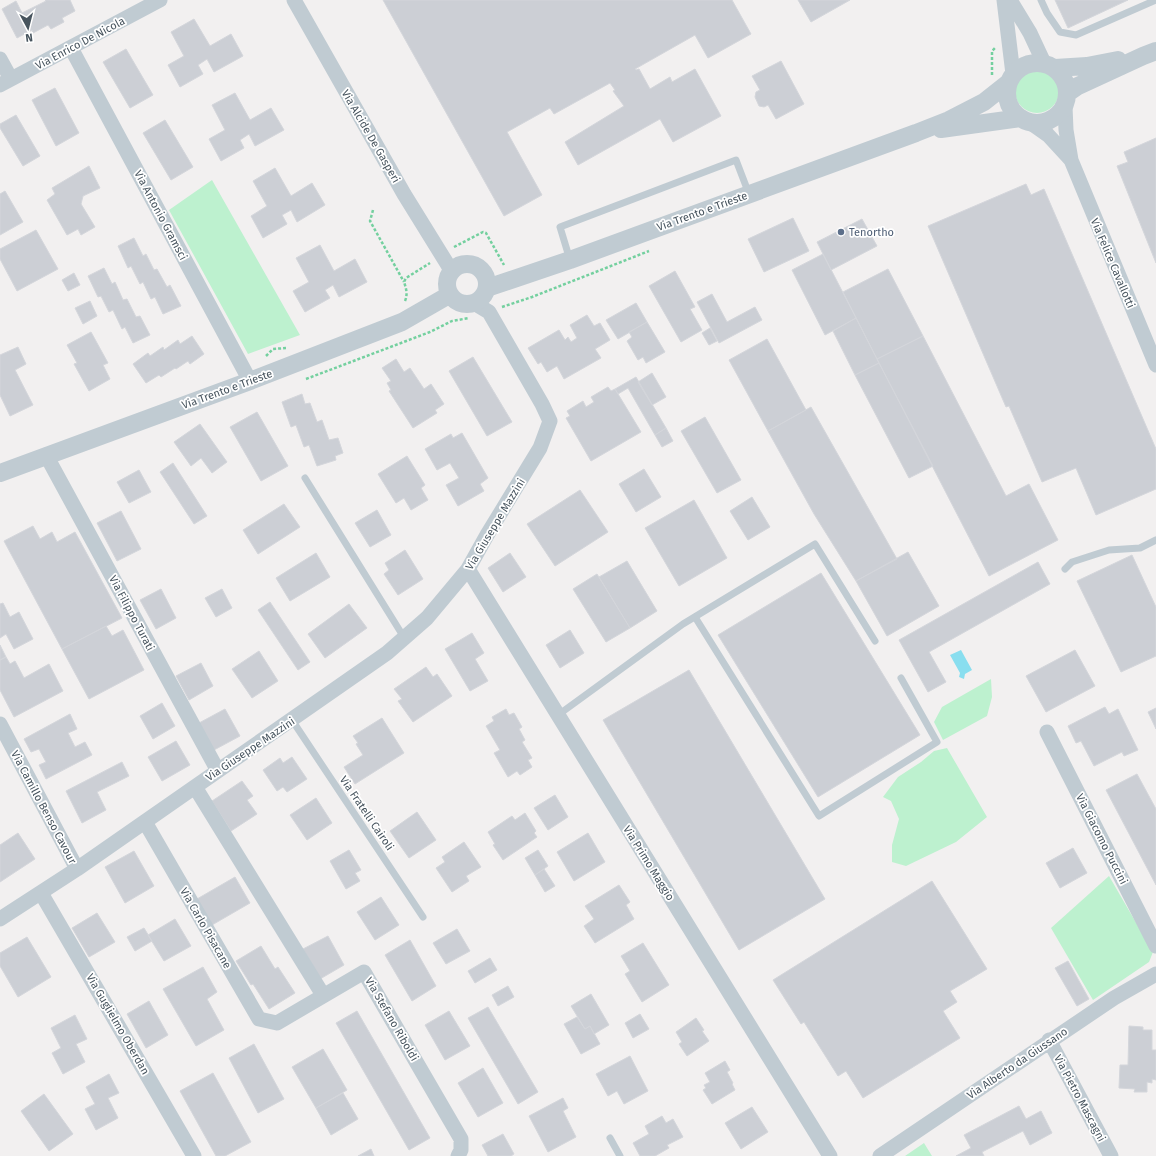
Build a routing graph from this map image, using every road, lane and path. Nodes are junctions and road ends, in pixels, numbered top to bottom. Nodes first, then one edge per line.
1 (160, 0) edge
2 (294, 0) edge
3 (1004, 0) edge
4 (1010, 0) edge
5 (1041, 0) edge
6 (1156, 0) edge
7 (71, 48) junction
8 (1149, 54) edge
9 (0, 59) edge
10 (1049, 65) junction
11 (1011, 79) junction
12 (6, 82) edge
13 (1066, 100) junction
14 (1026, 121) junction
15 (916, 133) junction
16 (1071, 160) junction
17 (749, 194) junction
18 (373, 210) dead end
19 (654, 249) dead end
20 (570, 260) junction
21 (451, 270) junction
22 (404, 282) dead end
23 (487, 288) junction
24 (449, 295) junction
25 (482, 308) junction
26 (1156, 365) edge
27 (250, 381) junction
28 (300, 382) dead end
29 (46, 455) junction
30 (0, 473) edge
31 (305, 478) dead end
32 (1156, 540) edge
33 (468, 569) junction
34 (1065, 569) dead end
35 (695, 617) junction
36 (405, 639) junction
37 (875, 641) dead end
38 (901, 678) dead end
39 (558, 715) junction
40 (292, 720) junction
41 (0, 724) edge
42 (1047, 732) dead end
43 (218, 771) junction
44 (194, 787) junction
45 (145, 822) junction
46 (77, 869) junction
47 (42, 893) junction
48 (422, 917) dead end
49 (0, 919) edge
50 (1156, 946) edge
51 (1156, 974) edge
52 (323, 995) junction
53 (277, 1023) joint
54 (1049, 1040) junction
55 (610, 1138) dead end
56 (194, 1156) edge
57 (458, 1156) edge
58 (620, 1156) edge
59 (830, 1156) edge
60 (880, 1156) edge
61 (1111, 1156) edge

1 - 7 street, Via Enrico De Nicola
2 - 21 street, Via Alcide De Gasperi
3 - 11 street
4 - 10 street
5 - 6 lane
7 - 12 street, Via Enrico De Nicola
7 - 27 street, Via Antonio Gramsci
8 - 10 street, Via Trento e Trieste
8 - 13 street, Via Trento e Trieste
9 - 12 street
10 - 11 street, Via Trento e Trieste
10 - 13 street
11 - 14 street
11 - 15 street, Via Trento e Trieste
13 - 14 street, Via Trento e Trieste
13 - 16 street, Via Felice Cavallotti
14 - 15 street, Via Trento e Trieste
14 - 16 street, Via Felice Cavallotti
15 - 17 street, Via Trento e Trieste
16 - 26 street, Via Felice Cavallotti
17 - 20 street, Via Trento e Trieste
17 - 20 lane
18 - 22 path
19 - 25 path
20 - 23 street, Via Trento e Trieste
21 - 23 street
21 - 24 street
23 - 25 street
24 - 25 street
24 - 27 street, Via Trento e Trieste
25 - 28 path
25 - 33 street, Via Giuseppe Mazzini
27 - 29 street, Via Trento e Trieste
29 - 30 street, Via Trento e Trieste
29 - 43 street, Via Filippo Turati
31 - 36 lane
32 - 34 lane
33 - 36 street, Via Giuseppe Mazzini
33 - 39 street, Via Primo Maggio
35 - 37 lane
35 - 38 lane
35 - 39 lane
36 - 40 street, Via Giuseppe Mazzini
39 - 59 street, Via Primo Maggio
40 - 43 street, Via Giuseppe Mazzini
40 - 48 lane, Via Fratelli Cairoli
41 - 46 street, Via Camillo Benso Cavour
42 - 50 street, Via Giacomo Puccini
43 - 44 street, Via Giuseppe Mazzini
44 - 45 street, Via Giuseppe Mazzini
44 - 52 street, Via Giuseppe Mazzini
45 - 46 street, Via Giuseppe Mazzini
45 - 53 street, Via Carlo Pisacane
46 - 47 street, Via Giuseppe Mazzini
47 - 49 street, Via Giuseppe Mazzini
47 - 56 street, Via Guglielmo Oberdan
51 - 54 street, Via Alberto da Giussano
52 - 53 street, Via Stefano Riboldi
52 - 57 street, Via Stefano Riboldi
54 - 60 street, Via Alberto da Giussano
54 - 61 street, Via Pietro Mascagni
55 - 58 lane

